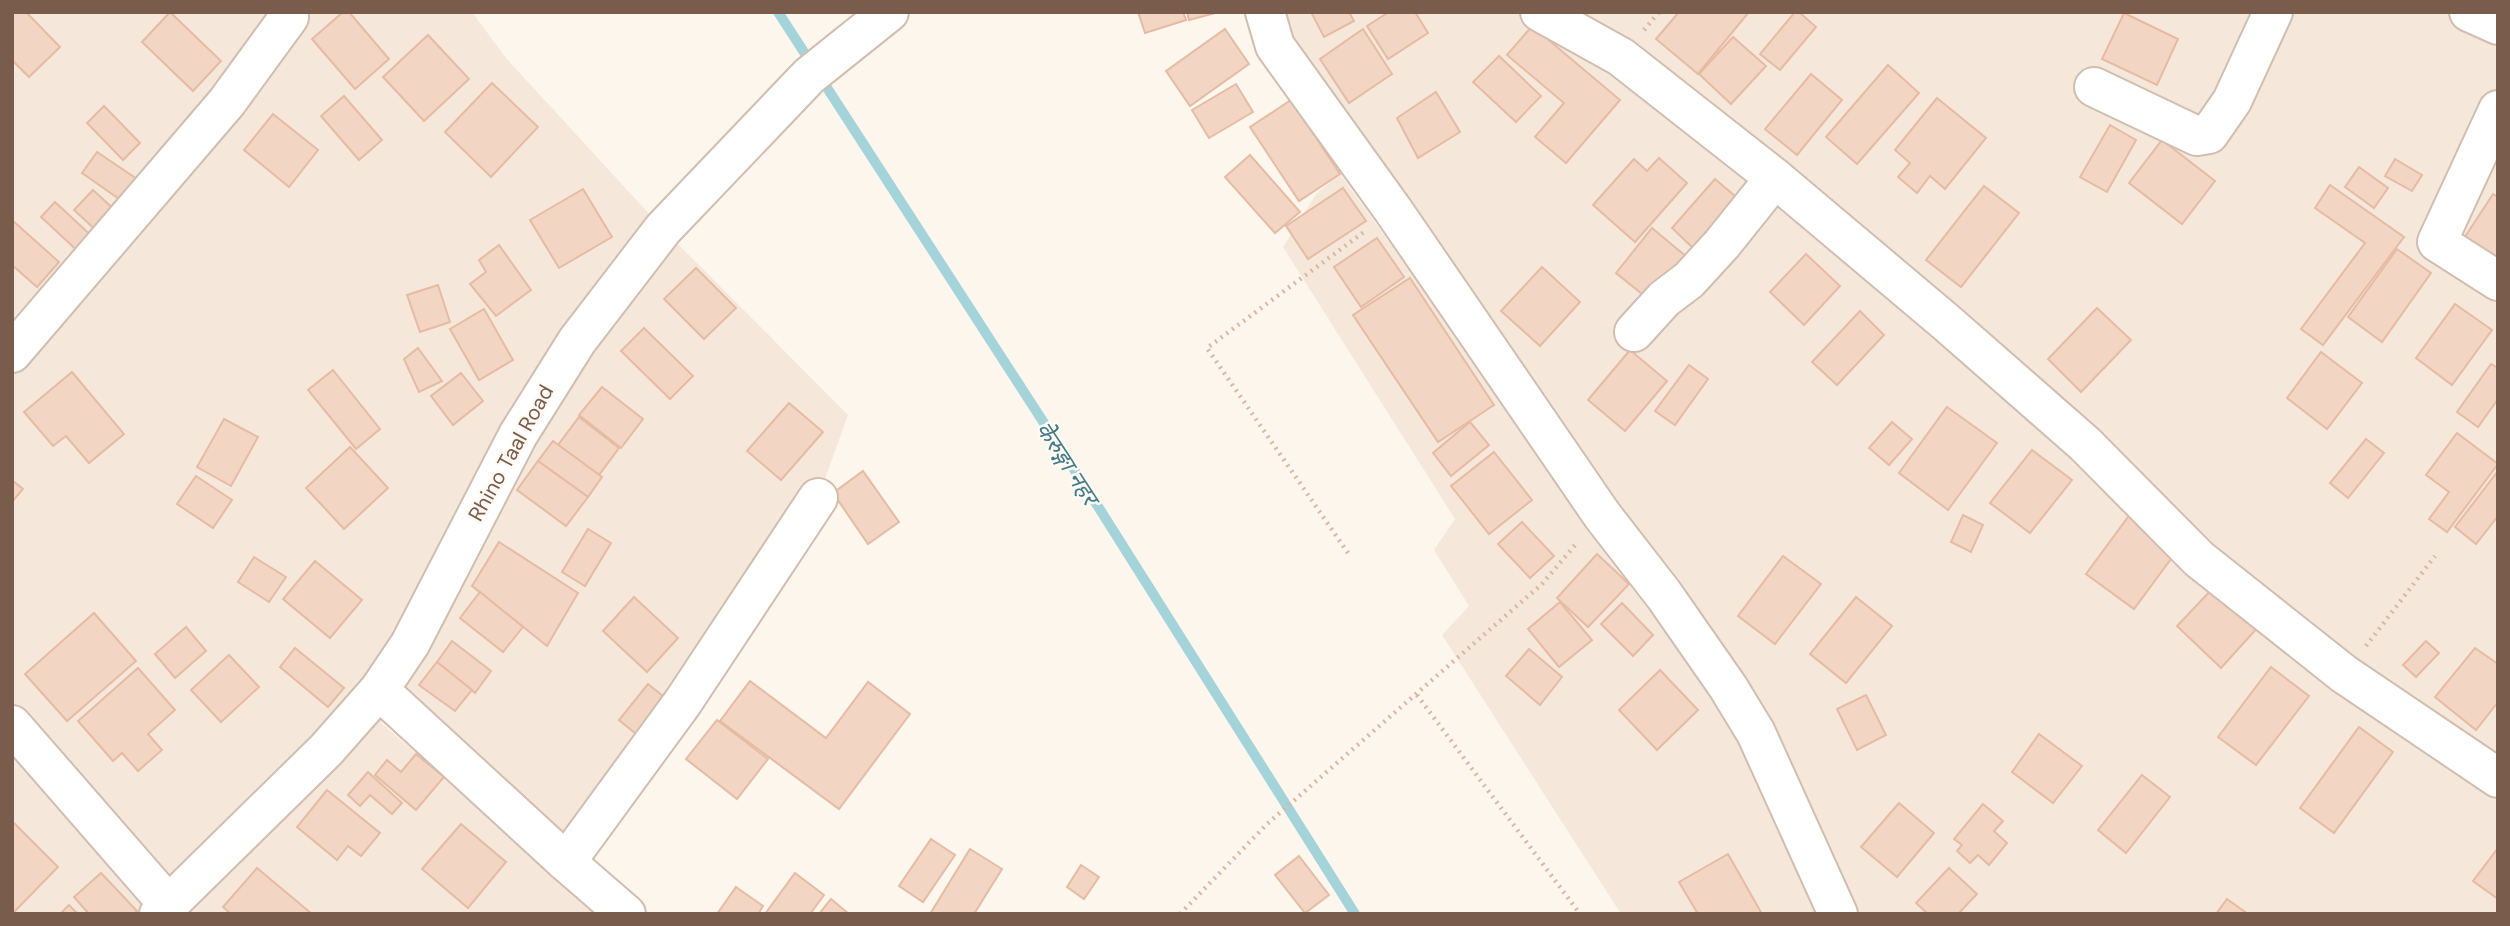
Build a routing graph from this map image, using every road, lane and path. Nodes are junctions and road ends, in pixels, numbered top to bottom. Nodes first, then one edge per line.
1 (1265, 12) edge
2 (1540, 12) edge
3 (2273, 12) edge
4 (2469, 12) edge
5 (289, 17) dead end
6 (884, 17) edge
7 (2498, 25) edge
8 (2094, 87) dead end
9 (2498, 110) edge
10 (1774, 178) junction
11 (1393, 210) junction
12 (2498, 281) edge
13 (1634, 332) dead end
14 (12, 353) edge
15 (818, 498) dead end
16 (1602, 515) junction
17 (1348, 553) dead end
18 (2435, 556) dead end
19 (2344, 674) junction
20 (379, 690) junction
21 (1417, 695) junction
22 (12, 725) edge
23 (2498, 778) edge
24 (566, 862) junction
25 (164, 909) edge
26 (626, 914) edge
27 (1180, 914) edge
28 (1580, 914) edge
29 (1838, 914) edge

1 - 11 street
2 - 10 street
3 - 8 street
4 - 7 street
5 - 14 street
6 - 20 street, Rhino Taal Road
9 - 12 street
10 - 13 street
10 - 19 street
11 - 16 street
11 - 17 path
15 - 24 street
16 - 21 path
16 - 29 street
18 - 19 path
19 - 23 street
20 - 24 street
20 - 25 street, Rhino Taal Road
21 - 27 path
21 - 28 path
22 - 25 street
24 - 26 street

